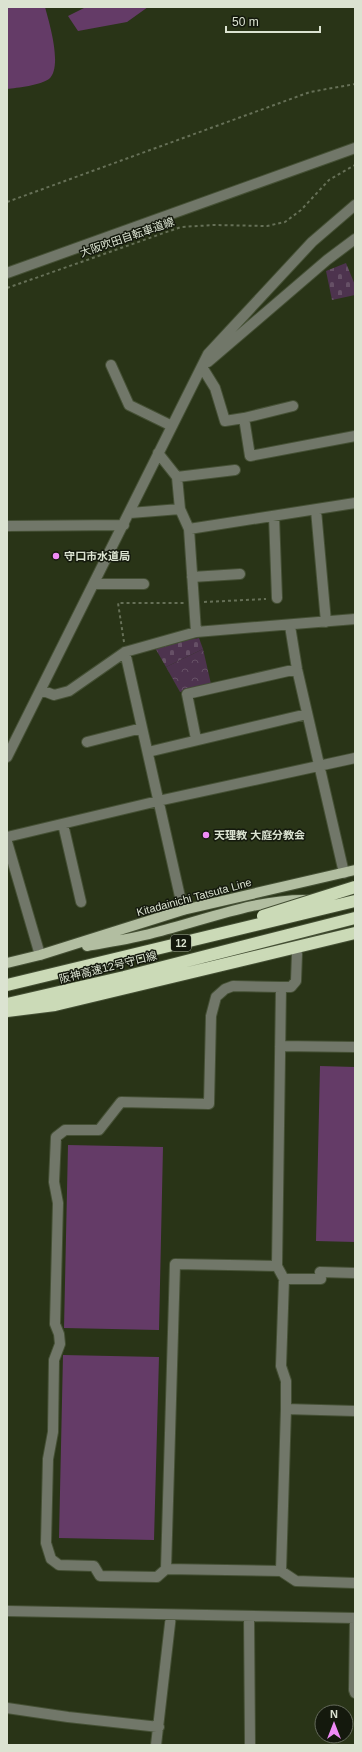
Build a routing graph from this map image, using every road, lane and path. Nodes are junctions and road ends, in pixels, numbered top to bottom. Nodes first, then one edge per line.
1 (355, 84) edge
2 (355, 148) edge
3 (355, 165) edge
4 (7, 202) edge
5 (355, 205) edge
6 (355, 239) edge
7 (7, 273) edge
8 (7, 288) edge
9 (111, 365) dead end
10 (202, 368) junction
11 (293, 406) dead end
12 (244, 418) junction
13 (172, 426) junction
14 (355, 436) edge
15 (158, 453) junction
16 (235, 470) dead end
17 (177, 477) junction
18 (355, 504) edge
19 (180, 509) junction
20 (316, 510) junction
21 (130, 513) junction
22 (274, 516) junction
23 (124, 525) junction
24 (7, 526) edge
25 (189, 528) junction
26 (240, 574) dead end
27 (192, 577) junction
28 (95, 584) junction
29 (144, 584) dead end
30 (277, 598) joint
31 (194, 602) junction
32 (355, 619) edge
33 (326, 622) junction
34 (290, 626) junction
35 (196, 632) junction
36 (126, 652) junction
37 (297, 669) junction
38 (41, 690) junction
39 (307, 714) junction
40 (142, 728) junction
41 (196, 739) junction
42 (87, 742) dead end
43 (10, 747) edge
44 (148, 752) junction
45 (7, 757) edge
46 (355, 758) edge
47 (319, 766) junction
48 (158, 801) junction
49 (62, 824) junction
50 (7, 837) edge
51 (7, 842) edge
52 (355, 870) edge
53 (344, 873) junction
54 (355, 887) edge
55 (355, 901) edge
56 (81, 902) dead end
57 (355, 905) edge
58 (183, 910) junction
59 (355, 918) edge
60 (355, 933) edge
61 (210, 936) junction
62 (297, 954) dead end
63 (40, 955) junction
64 (7, 963) edge
65 (7, 985) edge
66 (281, 987) junction
67 (7, 1004) edge
68 (7, 1011) edge
69 (280, 1046) junction
70 (355, 1047) edge
71 (277, 1266) junction
72 (355, 1273) edge
73 (284, 1279) junction
74 (286, 1409) junction
75 (355, 1411) edge
76 (166, 1569) junction
77 (281, 1571) junction
78 (355, 1583) edge
79 (7, 1611) edge
80 (171, 1615) junction
81 (249, 1616) junction
82 (355, 1618) edge
83 (355, 1693) edge
84 (7, 1708) edge
85 (159, 1727) junction
86 (156, 1745) edge
87 (250, 1745) edge

1 - 4 path
2 - 7 street
3 - 8 path, 大阪吹田自転車道線
5 - 10 street
6 - 10 street
9 - 13 street
10 - 12 street
10 - 13 street
11 - 12 street
12 - 14 street
13 - 15 street
15 - 17 street
15 - 21 street
16 - 17 street
17 - 19 street
18 - 20 street
19 - 21 street
19 - 25 street
20 - 22 street
20 - 33 street
21 - 23 street
22 - 25 street
22 - 30 street
23 - 24 street
23 - 28 street
25 - 27 street
26 - 27 street
27 - 31 street
28 - 29 street
28 - 38 street
30 - 31 path
31 - 35 street
31 - 36 path
32 - 33 street
33 - 34 street
34 - 35 street
34 - 37 street
35 - 36 street
36 - 38 street
36 - 40 street
37 - 39 street
37 - 41 street
38 - 43 street
39 - 41 street
39 - 47 street
40 - 42 street
40 - 44 street
41 - 44 street
43 - 45 street
44 - 48 street
46 - 47 street
47 - 48 street
47 - 53 street
48 - 49 street
48 - 58 street
49 - 50 street
49 - 56 street
51 - 63 street
52 - 53 main road, Kitadainichi Tatsuta Line
53 - 58 main road, Kitadainichi Tatsuta Line
54 - 61 highway, bridge
55 - 61 highway, 阪神高速12号守口線 / 12, bridge
57 - 63 main road, Kitadainichi Tatsuta Line
58 - 63 main road, Kitadainichi Tatsuta Line
59 - 67 highway, 阪神高速12号守口線
60 - 68 highway
61 - 65 highway, 阪神高速12号守口線 / 12, bridge
62 - 66 street
63 - 64 main road, Kitadainichi Tatsuta Line
66 - 69 street
66 - 76 street
69 - 70 street
69 - 71 street
71 - 73 street
71 - 76 street
72 - 73 street
73 - 74 street
74 - 75 street
74 - 77 street
76 - 77 street
77 - 78 street
79 - 80 street
80 - 81 street
80 - 85 street
81 - 82 street
81 - 87 street
82 - 83 street
84 - 85 street
85 - 86 street

